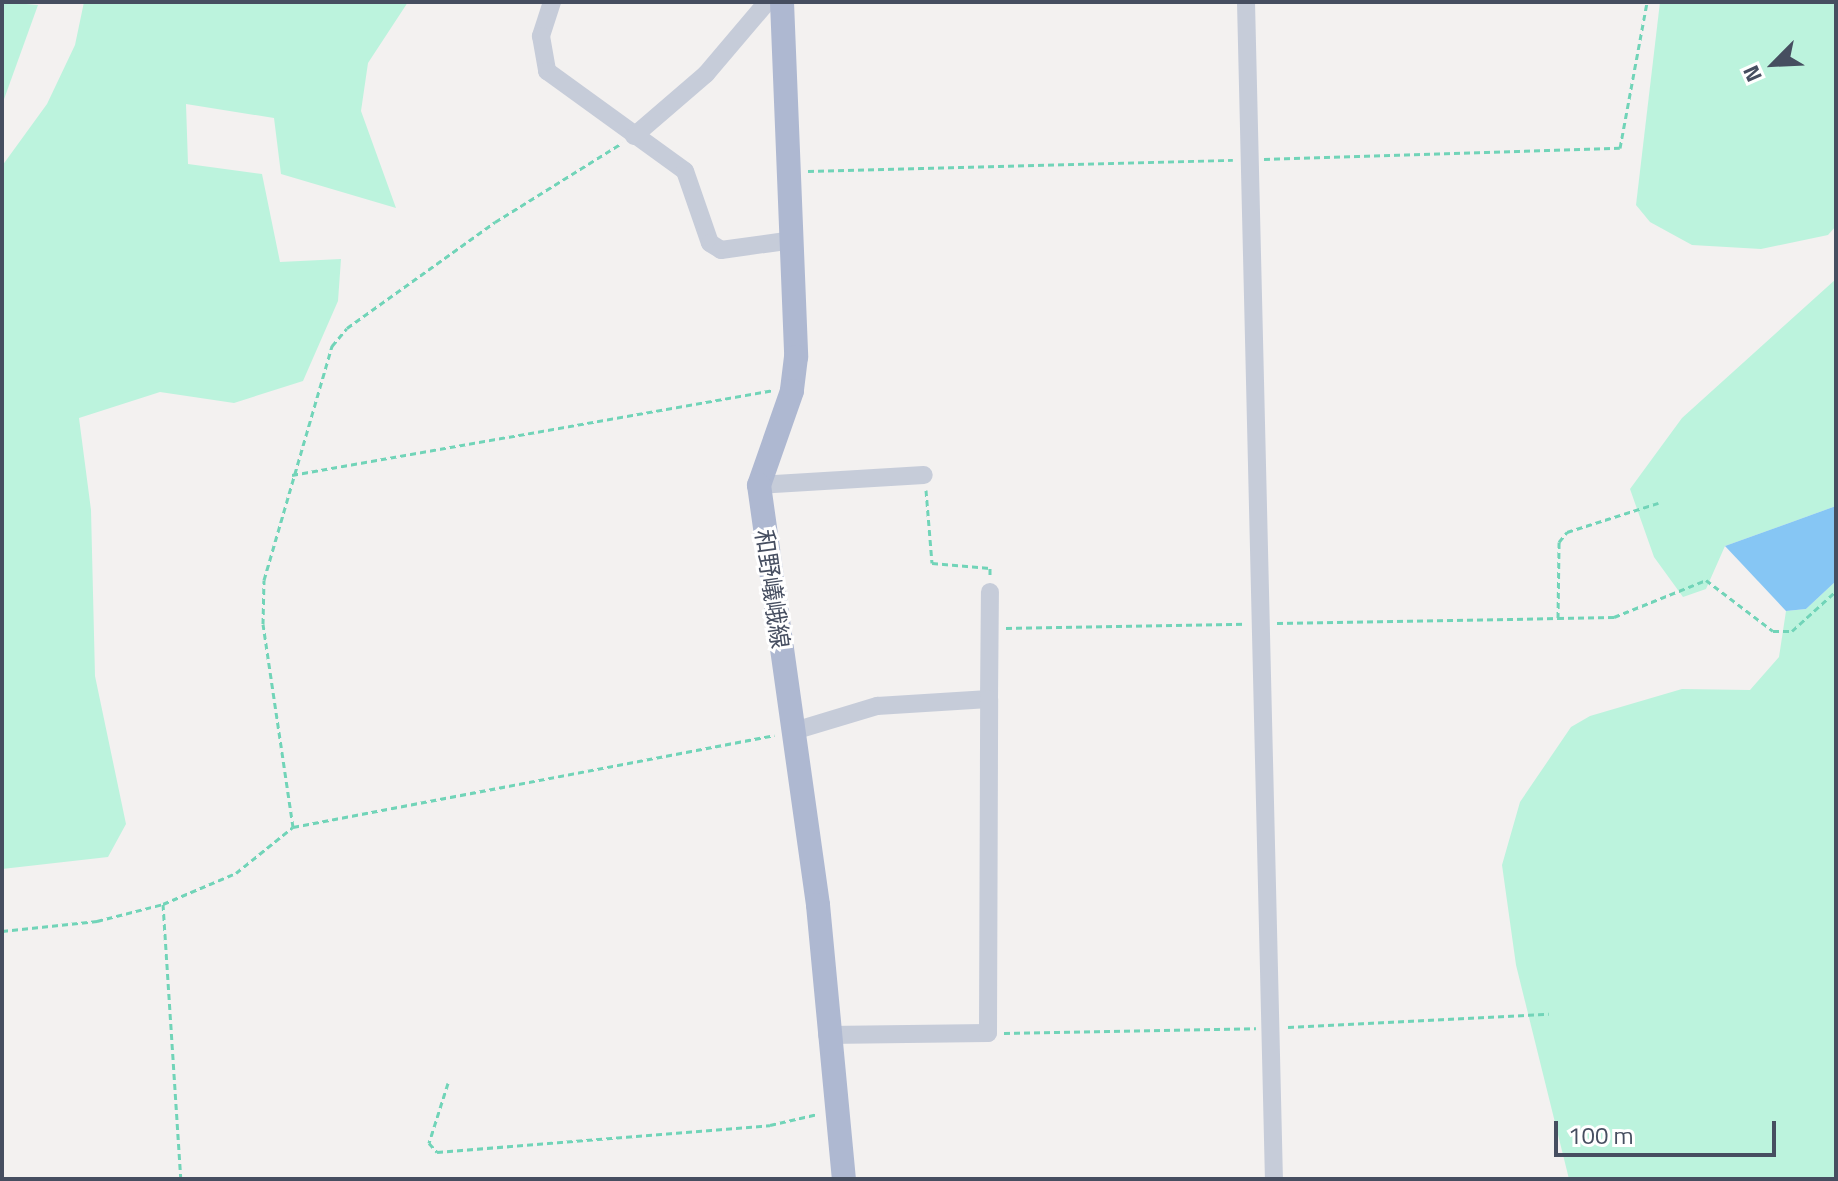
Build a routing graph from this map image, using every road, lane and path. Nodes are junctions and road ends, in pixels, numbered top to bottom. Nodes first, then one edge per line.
1 (552, 2) edge
2 (767, 2) edge
3 (782, 2) edge
4 (1246, 2) edge
5 (1647, 2) edge
6 (634, 136) junction
7 (1249, 160) junction
8 (792, 172) junction
9 (793, 240) junction
10 (792, 391) junction
11 (292, 475) junction
12 (924, 475) joint
13 (759, 485) junction
14 (1658, 503) dead end
15 (1836, 591) edge
16 (990, 592) joint
17 (1558, 618) junction
18 (1261, 625) junction
19 (990, 629) junction
20 (989, 699) junction
21 (794, 731) junction
22 (293, 827) junction
23 (163, 904) junction
24 (2, 931) edge
25 (1549, 1014) dead end
26 (1271, 1028) junction
27 (988, 1033) junction
28 (827, 1035) junction
29 (448, 1083) dead end
30 (833, 1111) junction
31 (181, 1179) edge
32 (844, 1179) edge
33 (1274, 1179) edge

1 - 6 street
2 - 6 street
3 - 8 main road, 和野嶬峨線
4 - 7 street
5 - 7 path
6 - 9 street
6 - 11 path
7 - 8 path
7 - 18 street
8 - 9 main road, 和野嶬峨線
9 - 10 main road, 和野嶬峨線
10 - 11 path
10 - 13 main road, 和野嶬峨線
11 - 22 path
12 - 13 street
12 - 16 path
13 - 21 main road, 和野嶬峨線
14 - 17 path
15 - 17 path
16 - 19 street
17 - 18 path
18 - 19 path
18 - 26 street
19 - 20 street
20 - 21 street
20 - 27 street
21 - 22 path
21 - 28 main road, 和野嶬峨線
22 - 23 path
23 - 24 path
23 - 31 path
25 - 26 path
26 - 27 path
26 - 33 street
27 - 28 street
28 - 30 main road, 和野嶬峨線
29 - 30 path
30 - 32 main road, 和野嶬峨線

